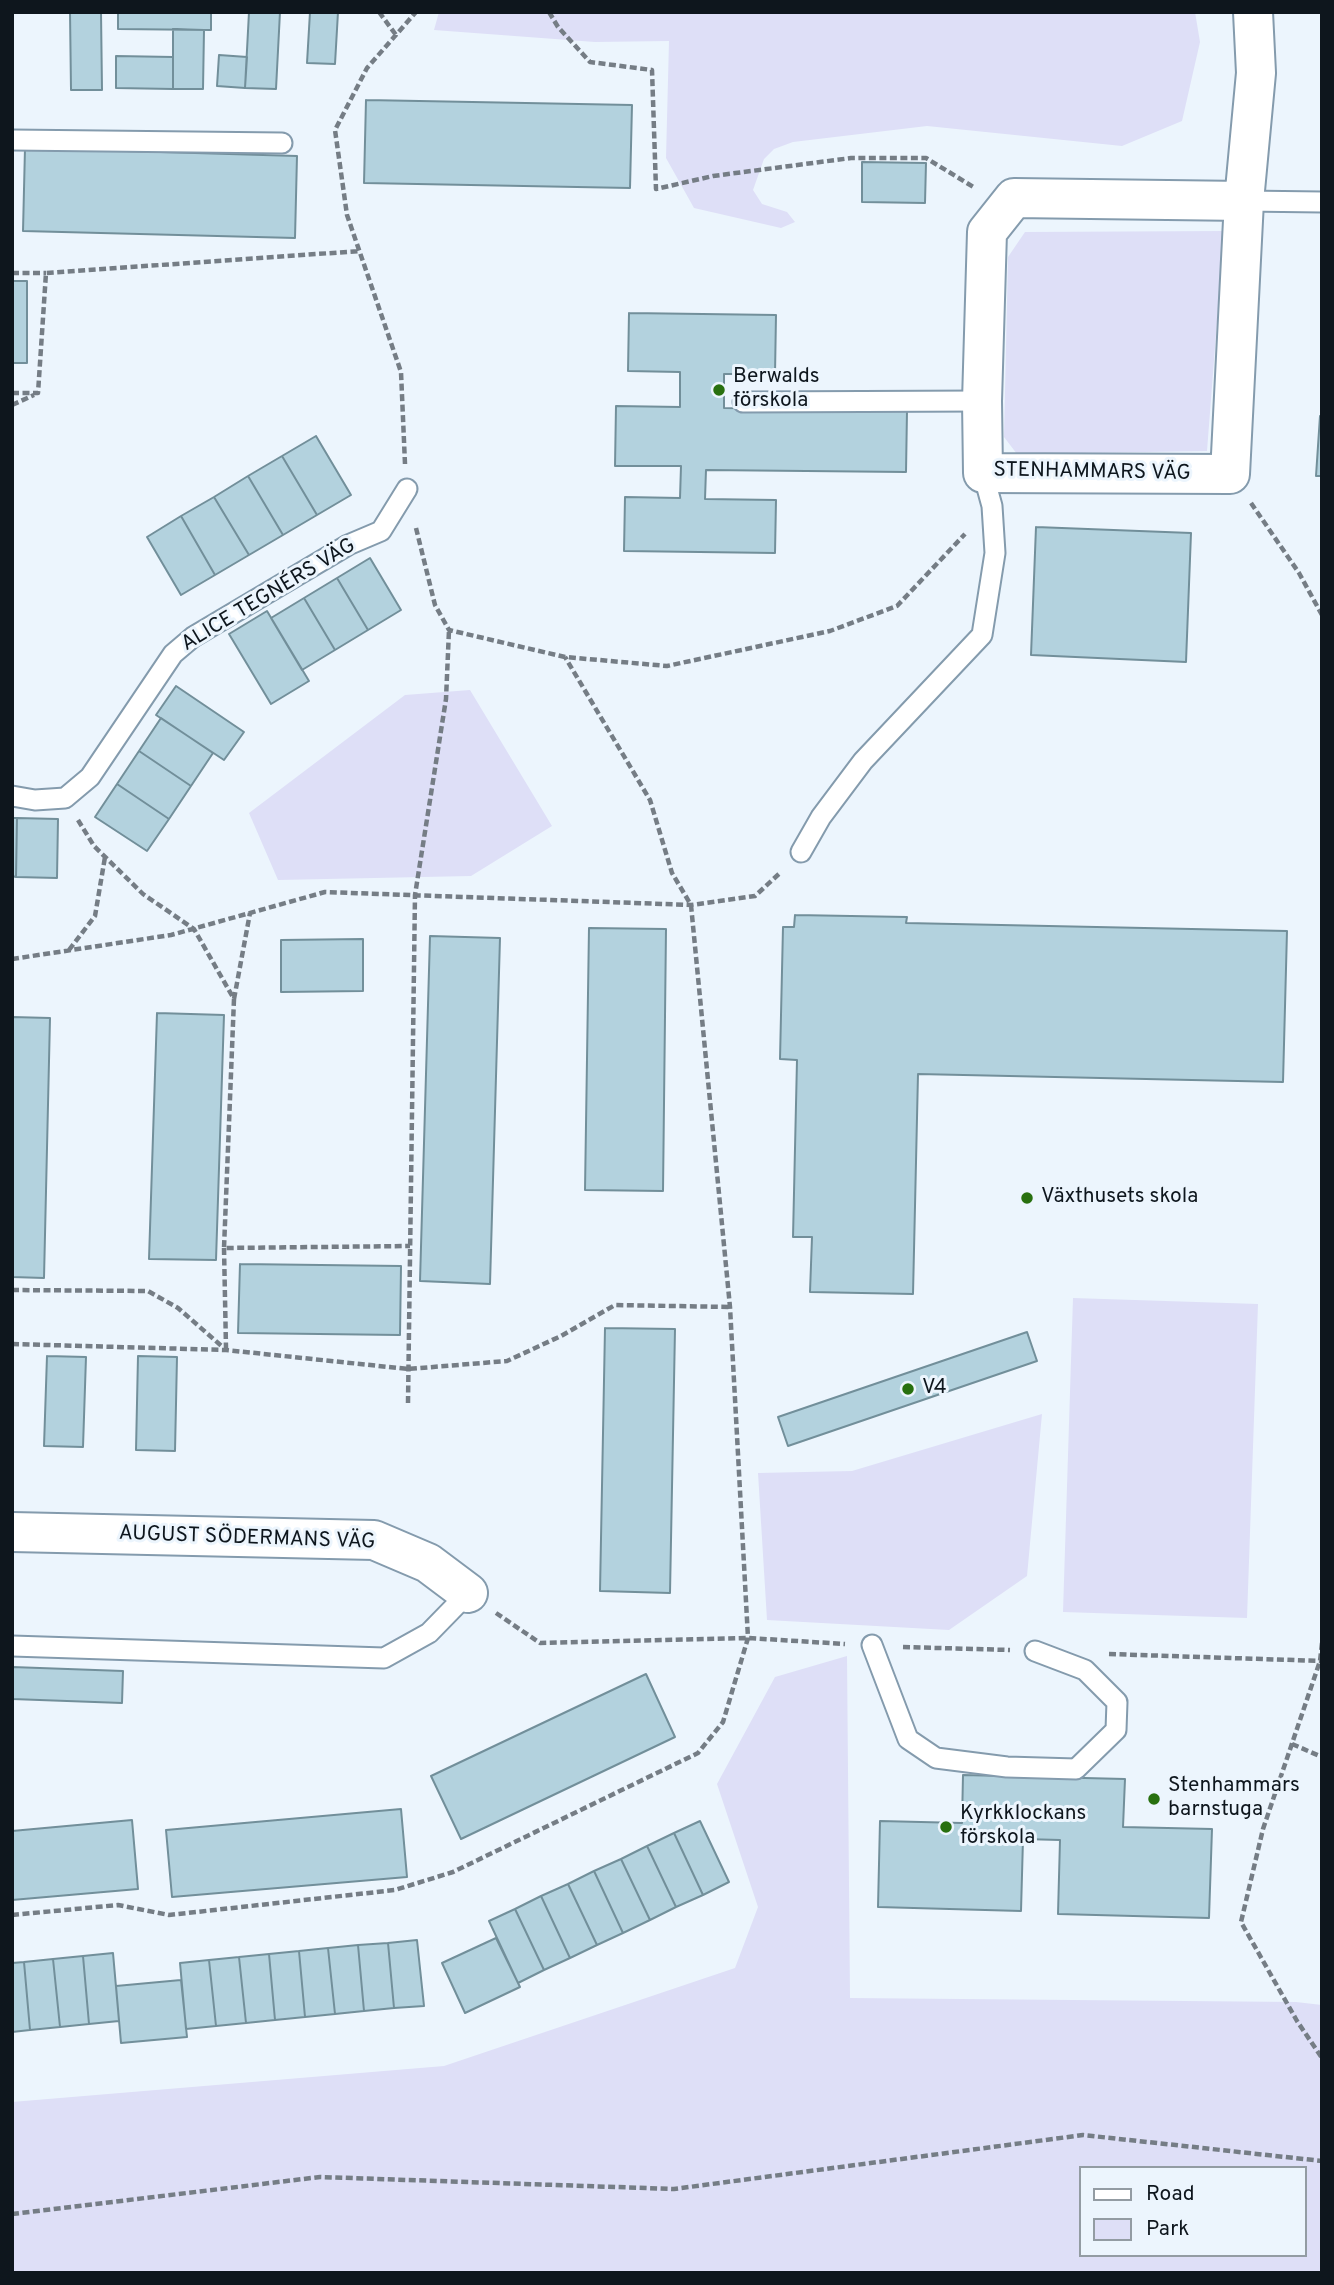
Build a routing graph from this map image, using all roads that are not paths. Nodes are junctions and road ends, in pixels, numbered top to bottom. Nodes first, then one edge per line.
1 (1253, 12) edge
2 (12, 140) edge
3 (282, 143) dead end
4 (1244, 201) junction
5 (1322, 202) edge
6 (743, 401) dead end
7 (982, 401) junction
8 (407, 489) road end
9 (987, 489) junction
10 (12, 796) edge
11 (801, 852) road end
12 (12, 1532) edge
13 (468, 1593) joint
14 (12, 1646) edge
15 (872, 1646) dead end
16 (1035, 1651) dead end

1 - 4 street
2 - 3 lane
4 - 5 lane
4 - 7 street, STENHAMMARS VÄG
4 - 9 street, STENHAMMARS VÄG
6 - 7 lane
7 - 9 street, STENHAMMARS VÄG
8 - 10 lane, ALICE TEGNÉRS VÄG
9 - 11 lane
12 - 13 street, AUGUST SÖDERMANS VÄG
13 - 14 lane
15 - 16 lane

